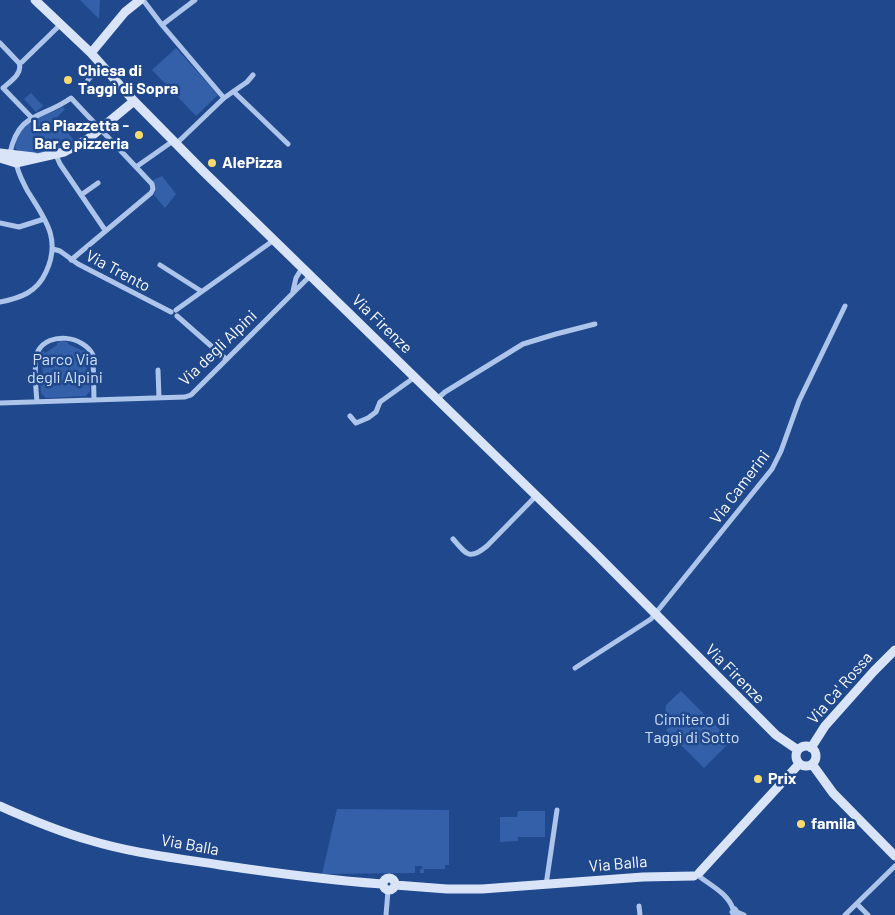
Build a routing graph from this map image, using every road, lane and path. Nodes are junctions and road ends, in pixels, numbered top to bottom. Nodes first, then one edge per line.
1 (35, 0) edge
2 (141, 0) edge
3 (195, 0) edge
4 (61, 24) junction
5 (162, 25) junction
6 (0, 43) edge
7 (91, 53) junction
8 (22, 62) dead end
9 (101, 64) junction
10 (253, 75) dead end
11 (88, 80) dead end
12 (234, 92) junction
13 (224, 98) junction
14 (134, 101) junction
15 (32, 118) junction
16 (100, 129) junction
17 (174, 143) junction
18 (288, 144) dead end
19 (0, 152) edge
20 (56, 155) junction
21 (13, 157) junction
22 (0, 158) edge
23 (136, 167) junction
24 (98, 183) dead end
25 (81, 194) junction
26 (44, 218) junction
27 (0, 223) edge
28 (105, 230) junction
29 (274, 240) junction
30 (54, 249) junction
31 (71, 260) junction
32 (160, 265) dead end
33 (302, 268) junction
34 (310, 276) junction
35 (201, 291) junction
36 (292, 292) junction
37 (0, 302) edge
38 (846, 306) dead end
39 (175, 313) junction
40 (595, 324) dead end
41 (226, 359) junction
42 (158, 370) dead end
43 (415, 377) junction
44 (159, 398) junction
45 (437, 399) junction
46 (94, 400) junction
47 (37, 402) junction
48 (0, 403) edge
49 (350, 416) dead end
50 (536, 496) junction
51 (453, 539) dead end
52 (655, 614) junction
53 (895, 650) edge
54 (575, 668) dead end
55 (811, 748) junction
56 (798, 750) junction
57 (799, 764) junction
58 (812, 764) junction
59 (0, 806) edge
60 (557, 810) dead end
61 (895, 856) edge
62 (895, 866) edge
63 (698, 875) junction
64 (388, 886) junction
65 (546, 886) junction
66 (857, 904) junction
67 (639, 906) dead end
68 (735, 913) edge
69 (386, 915) edge
70 (640, 915) edge
71 (744, 915) edge
72 (845, 915) edge
73 (868, 915) edge

1 - 4 main road, Via Firenze
2 - 5 street
2 - 7 main road
3 - 5 street
4 - 7 main road, Via Firenze
4 - 8 street
5 - 13 street
6 - 15 street
7 - 9 main road, Via Firenze
9 - 11 street
9 - 14 main road, Via Firenze
10 - 12 street
12 - 13 street
12 - 18 street
13 - 17 street
14 - 16 main road
14 - 17 main road, Via Firenze
15 - 16 street
15 - 21 street
16 - 20 main road
16 - 23 street
17 - 23 street
17 - 29 main road, Via Firenze
19 - 21 main road
20 - 21 main road
20 - 25 street
21 - 22 main road
21 - 26 street
23 - 28 street
24 - 25 street
25 - 28 street
26 - 27 street
26 - 30 street
28 - 31 street
29 - 33 main road, Via Firenze
29 - 35 street
30 - 31 street, Via Trento
30 - 37 street
31 - 39 street, Via Trento
32 - 35 street
33 - 34 main road, Via Firenze
33 - 36 street, Via degli Alpini
34 - 36 street, Via degli Alpini
34 - 43 main road, Via Firenze
35 - 39 street
36 - 41 street, Via degli Alpini
38 - 52 street, Via Camerini
39 - 41 street, Via Trento
40 - 45 street
41 - 44 street, Via degli Alpini
42 - 44 street
43 - 45 main road, Via Firenze
43 - 49 street
44 - 46 street, Via degli Alpini
45 - 50 main road, Via Firenze
46 - 47 street, Via degli Alpini
46 - 47 street
47 - 48 street, Via degli Alpini
50 - 51 street
50 - 52 main road, Via Firenze
52 - 54 street
52 - 56 main road, Via Firenze
53 - 55 main road, Via Ca' Rossa
55 - 56 main road
55 - 58 main road
56 - 57 main road
57 - 58 main road
57 - 63 main road
58 - 61 main road
59 - 64 main road, Via Balla
60 - 65 street
62 - 66 street
63 - 65 main road, Via Balla
63 - 68 street
64 - 65 main road, Via Balla
64 - 69 street
66 - 72 street
66 - 73 street
67 - 70 street
68 - 71 street

